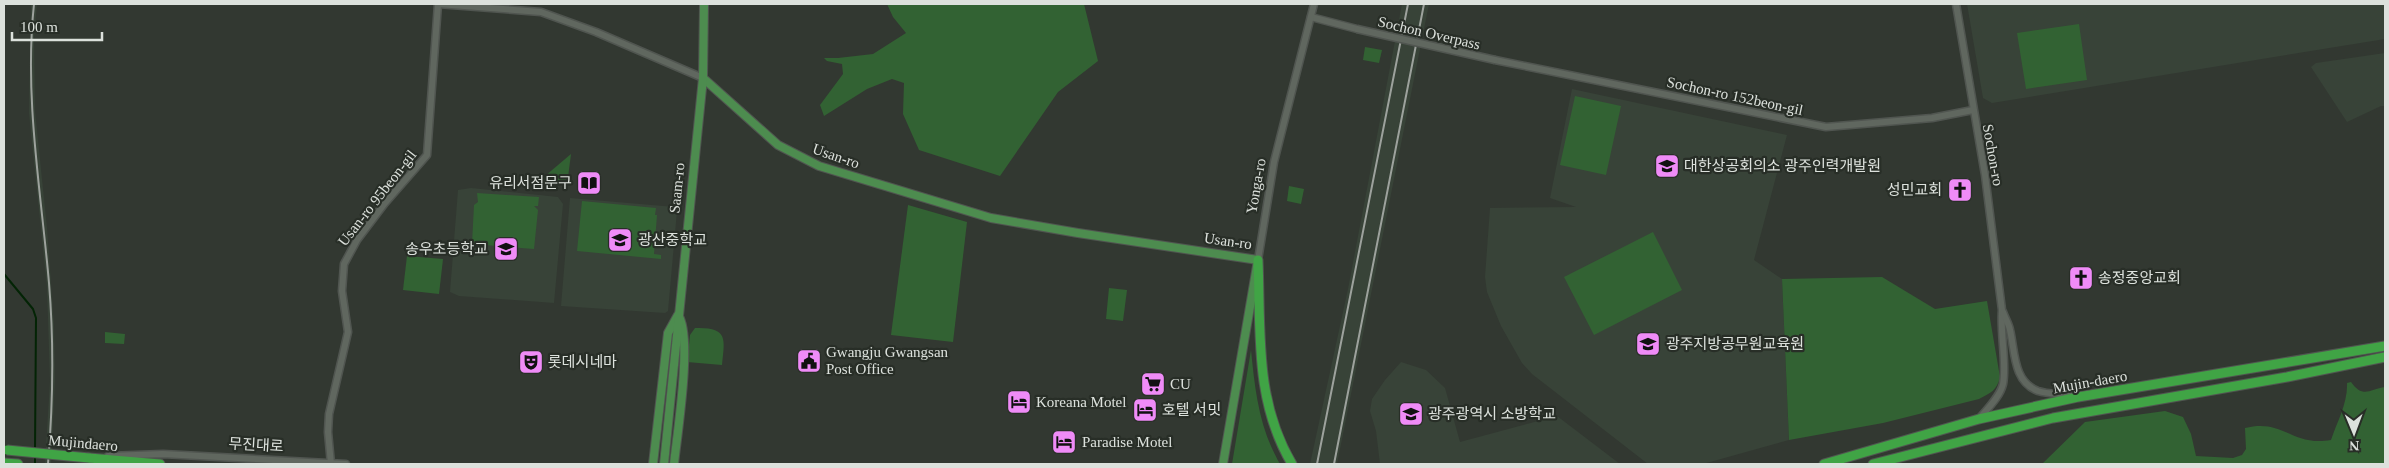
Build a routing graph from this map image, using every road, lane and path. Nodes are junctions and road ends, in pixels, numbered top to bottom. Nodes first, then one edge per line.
1 (438, 4) edge
2 (704, 4) edge
3 (1314, 4) edge
4 (1956, 4) edge
5 (1311, 17) junction
6 (1494, 60) joint
7 (702, 78) junction
8 (1973, 110) junction
9 (1258, 260) junction
10 (2002, 310) junction
11 (678, 315) junction
12 (2385, 341) edge
13 (2385, 346) edge
14 (2366, 349) junction
15 (2385, 357) edge
16 (2385, 363) edge
17 (2342, 366) junction
18 (2078, 397) junction
19 (1979, 419) junction
20 (5, 450) edge
21 (89, 458) junction
22 (4, 463) edge
23 (18, 464) edge
24 (160, 464) edge
25 (331, 464) edge
26 (346, 464) edge
27 (653, 464) edge
28 (664, 464) edge
29 (674, 464) edge
30 (1223, 464) edge
31 (1292, 464) edge
32 (1824, 464) edge
33 (1874, 464) edge

1 - 7 street, Usan-ro
1 - 25 street, Usan-ro 95beon-gil
2 - 7 main road, Saam-ro
3 - 5 street, Yonga-ro
4 - 8 street, Sochon-ro
5 - 6 street, Sochon Overpass, bridge
5 - 9 street, Yonga-ro
6 - 8 street, Sochon-ro 152beon-gil
7 - 9 main road, Usan-ro
7 - 11 main road, Saam-ro
8 - 10 street, Sochon-ro
9 - 30 main road, Yonga-ro
9 - 31 highway
10 - 18 street
10 - 19 street
11 - 27 main road
11 - 28 main road, Saam-ro
11 - 29 main road
12 - 14 highway
13 - 14 highway
14 - 18 highway, Mujin-daero
15 - 17 highway
16 - 17 highway
17 - 33 highway, Mujin-daero
18 - 19 highway, Mujin-daero
19 - 32 highway, Mujin-daero
20 - 21 highway, Mujindaero, bridge
21 - 24 highway, Mujindaero
21 - 25 street, 무진대로
22 - 23 highway
25 - 26 street, 무진대로

